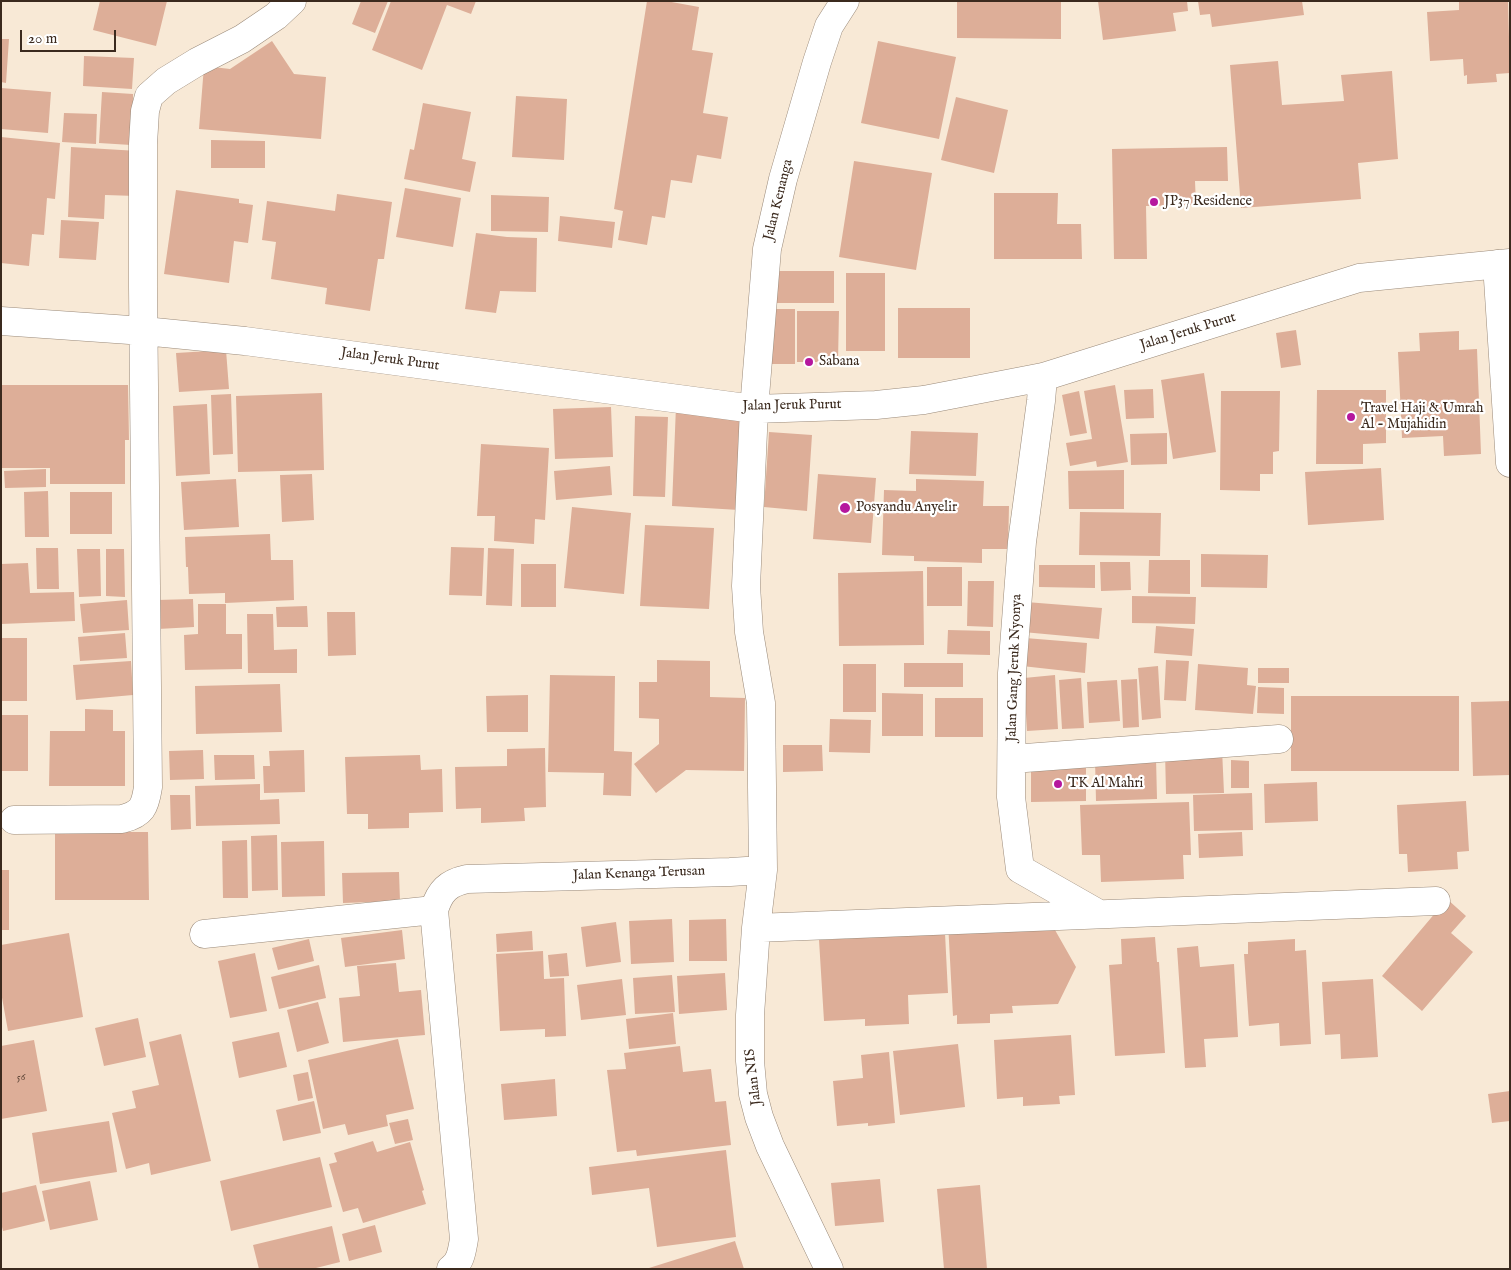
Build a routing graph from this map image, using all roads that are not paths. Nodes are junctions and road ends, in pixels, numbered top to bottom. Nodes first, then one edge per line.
1 (292, 1) edge
2 (845, 1) edge
3 (1503, 264) edge
4 (1, 321) edge
5 (144, 331) junction
6 (1043, 377) junction
7 (754, 409) junction
8 (1510, 463) edge
9 (1279, 739) dead end
10 (1012, 759) junction
11 (14, 820) dead end
12 (763, 870) junction
13 (1436, 901) dead end
14 (434, 910) junction
15 (1099, 914) junction
16 (756, 928) junction
17 (204, 934) dead end
18 (451, 1269) edge
19 (829, 1269) edge

1 - 5 street
2 - 7 street, Jalan Kenanga
3 - 6 street, Jalan Jeruk Purut
3 - 8 street
4 - 5 street, Jalan Jeruk Purut
5 - 7 street, Jalan Jeruk Purut
5 - 11 street
6 - 7 street, Jalan Jeruk Purut
6 - 10 street, Jalan Gang Jeruk Nyonya
7 - 12 street
9 - 10 street
10 - 15 street, Jalan Gang Jeruk Nyonya
12 - 14 street, Jalan Kenanga Terusan
12 - 16 street, Jalan NIS
13 - 15 street
14 - 17 street
14 - 18 street
15 - 16 street
16 - 19 street, Jalan NIS

